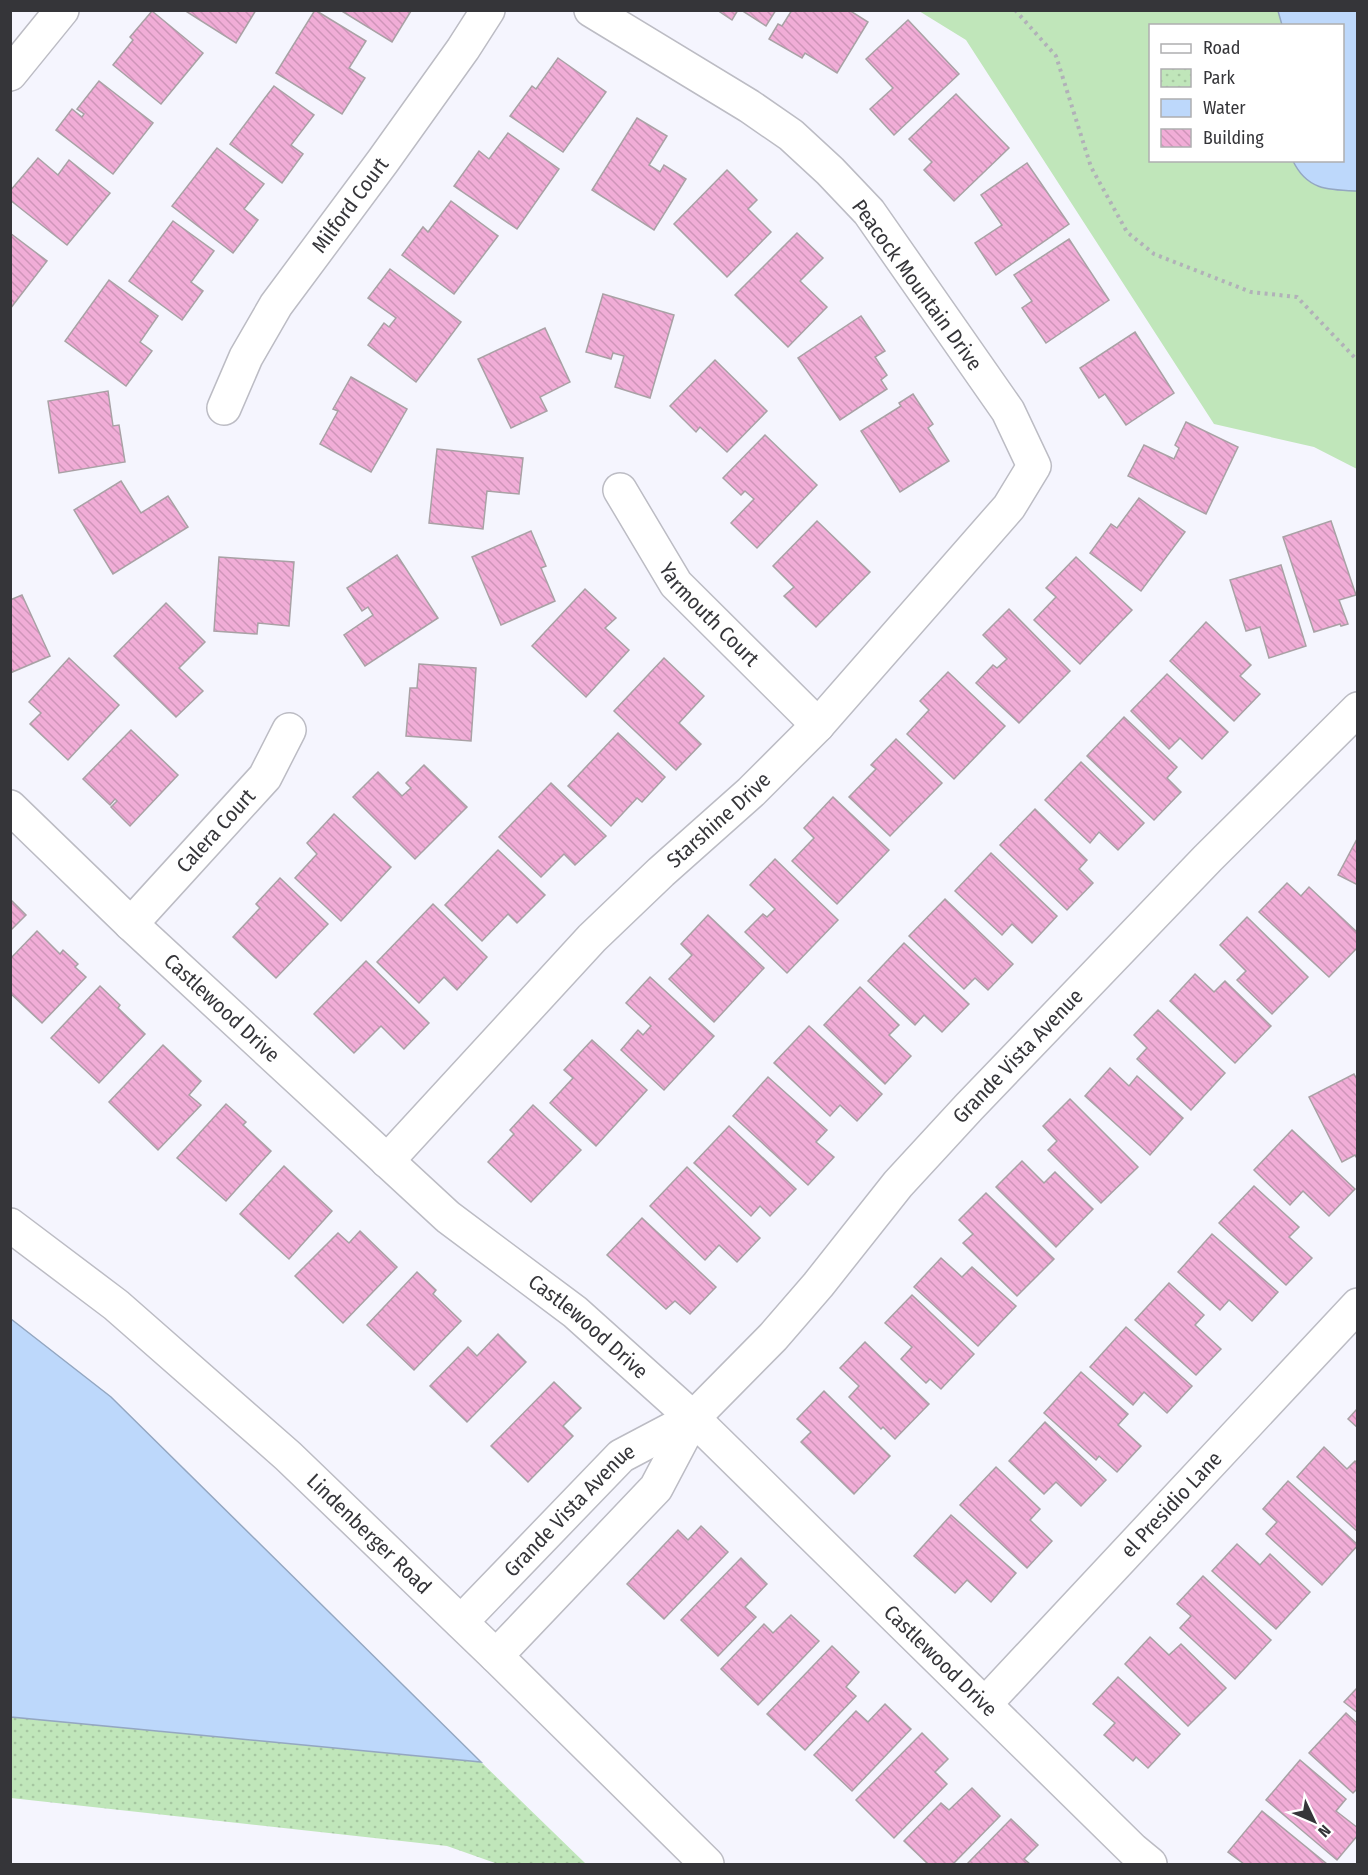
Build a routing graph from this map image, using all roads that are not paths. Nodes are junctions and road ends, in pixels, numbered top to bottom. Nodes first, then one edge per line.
1 (62, 10) edge
2 (488, 10) edge
3 (591, 10) edge
4 (10, 74) edge
5 (224, 408) dead end
6 (1034, 466) joint
7 (620, 490) dead end
8 (1358, 709) edge
9 (818, 724) junction
10 (289, 730) dead end
11 (10, 807) edge
12 (131, 924) junction
13 (387, 1161) junction
14 (10, 1225) edge
15 (1358, 1305) edge
16 (693, 1418) junction
17 (461, 1622) junction
18 (496, 1656) junction
19 (985, 1704) junction
20 (707, 1864) edge
21 (1150, 1864) edge

1 - 4 street
2 - 5 street, Milford Court
3 - 6 street, Peacock Mountain Drive
6 - 9 street, Starshine Drive
7 - 9 street, Yarmouth Court
8 - 16 street, Grande Vista Avenue
9 - 13 street, Starshine Drive
10 - 12 street, Calera Court
11 - 12 street, Castlewood Drive
12 - 13 street, Castlewood Drive
13 - 16 street, Castlewood Drive
14 - 17 street, Lindenberger Road
15 - 19 street, el Presidio Lane
16 - 17 street, Grande Vista Avenue
16 - 18 street, Grande Vista Avenue
16 - 19 street, Castlewood Drive
17 - 18 street, Lindenberger Road
18 - 20 street, Lindenberger Road
19 - 21 street, Castlewood Drive

